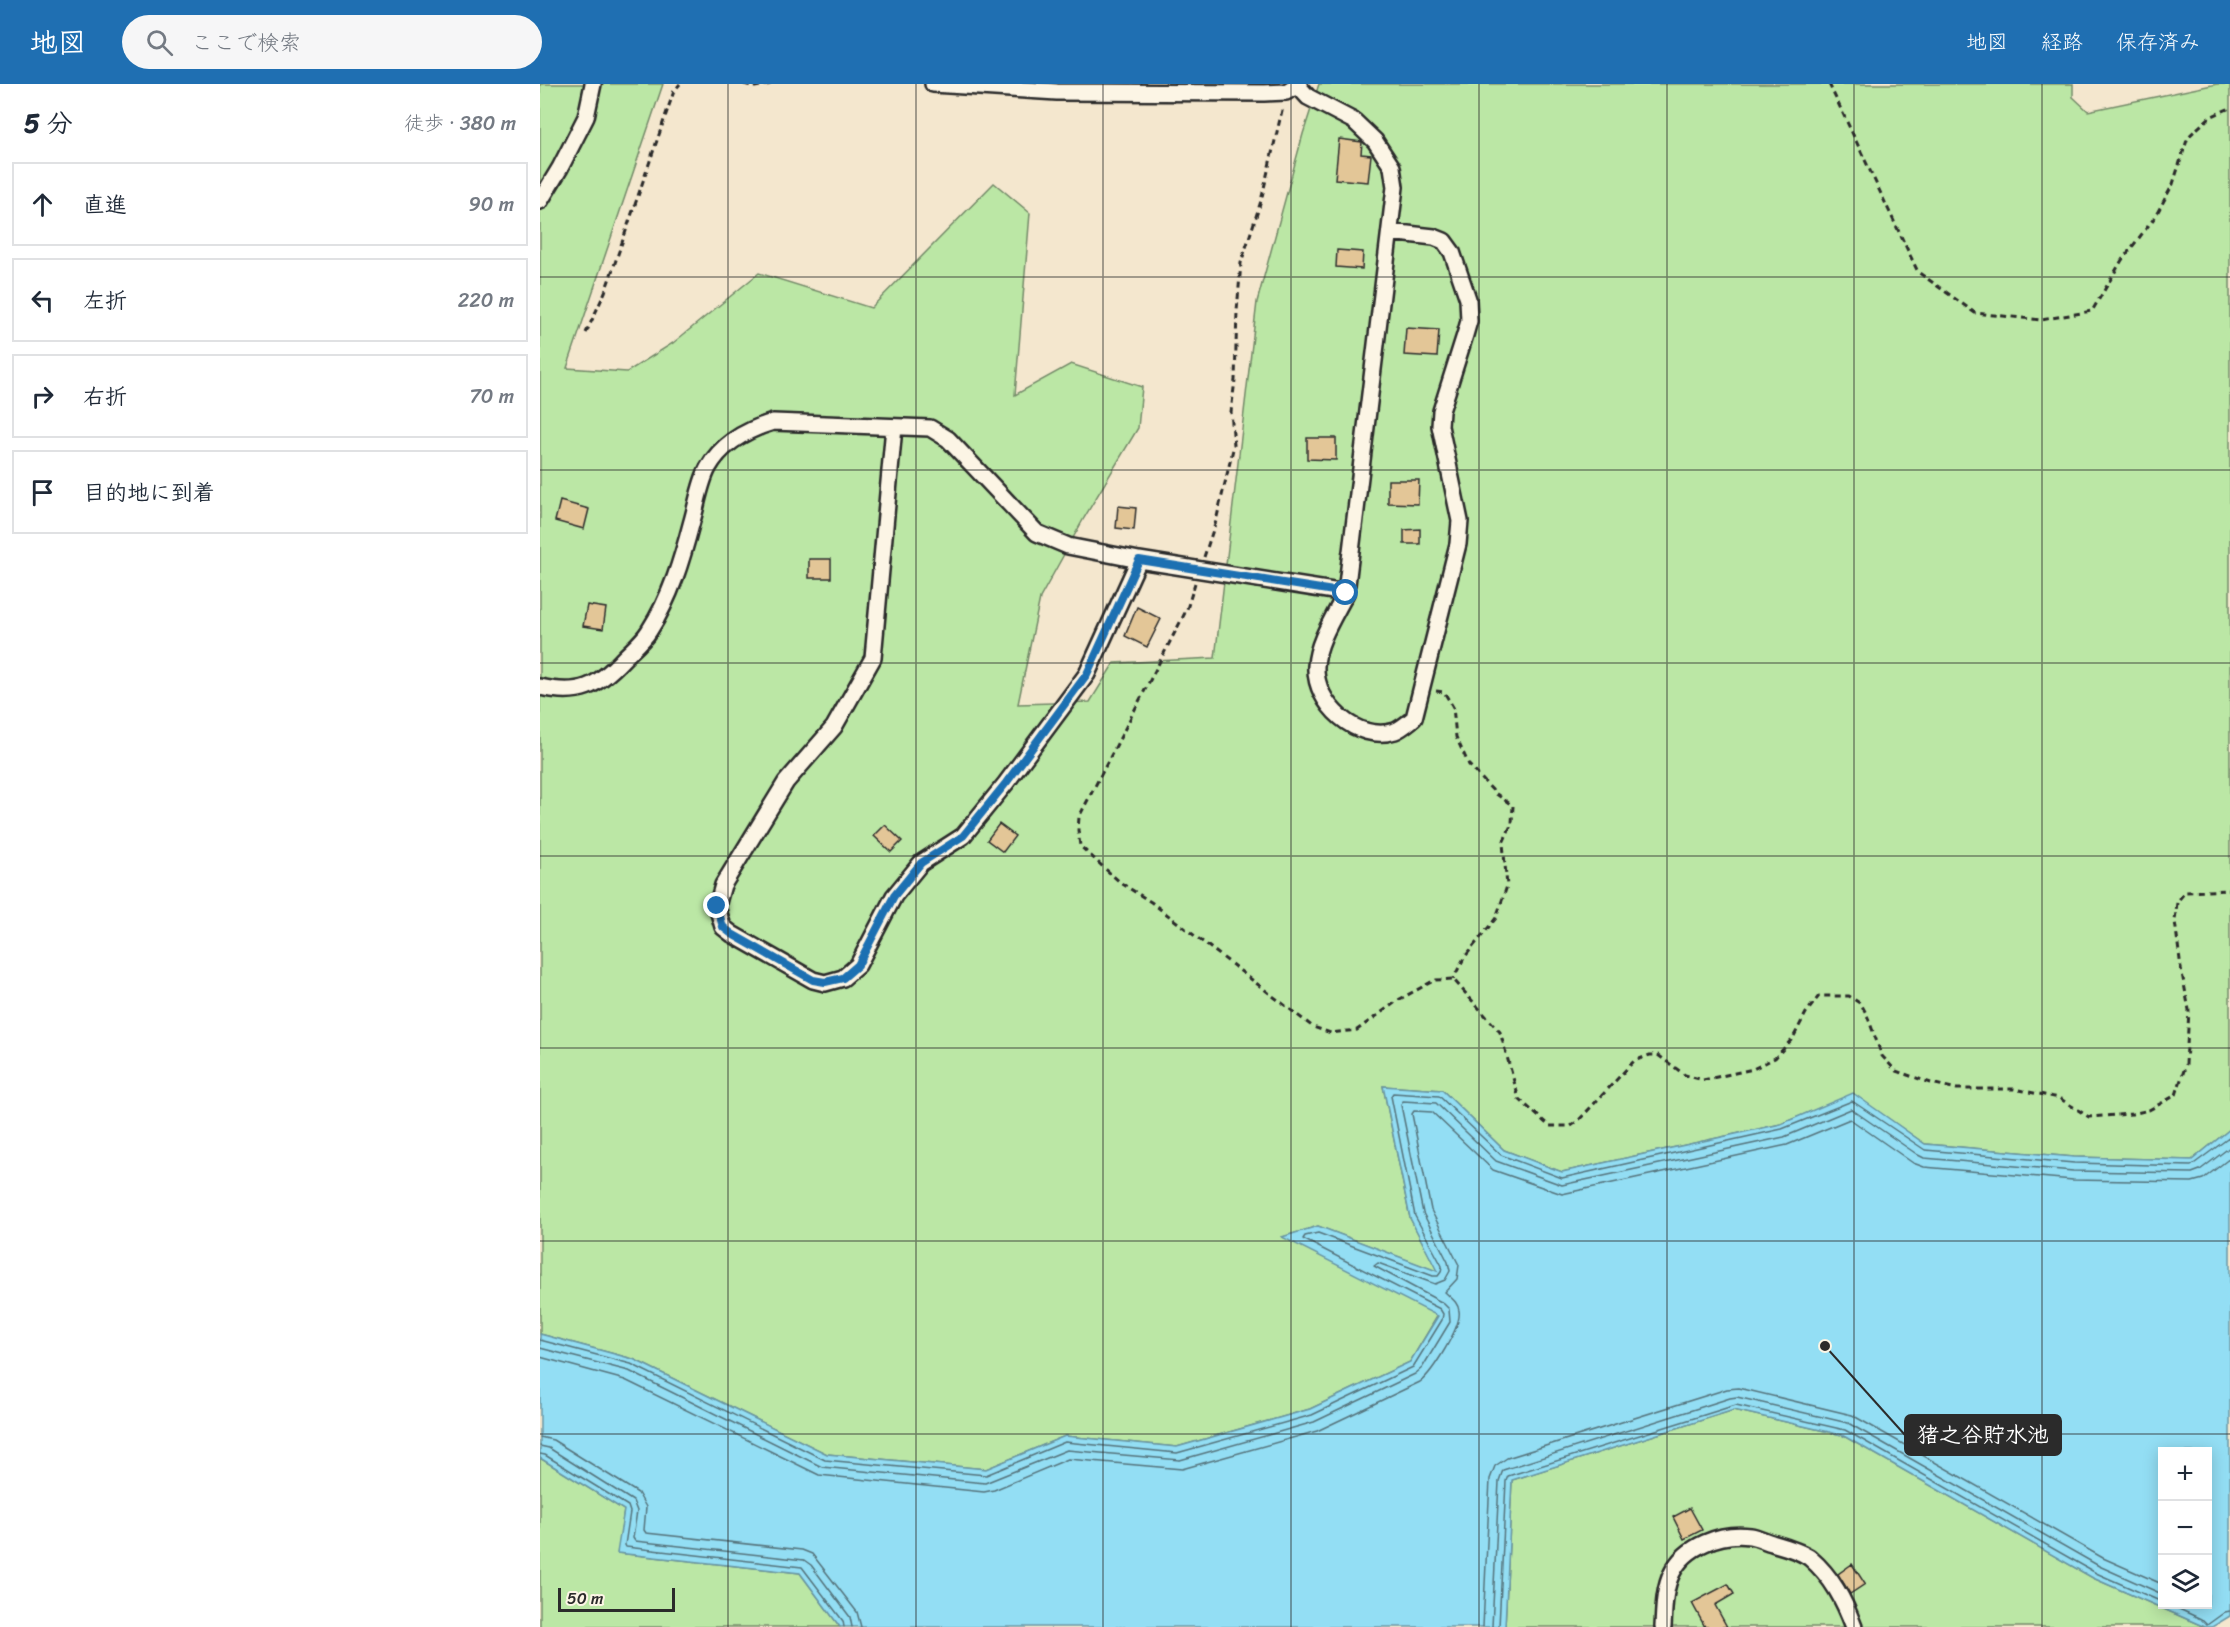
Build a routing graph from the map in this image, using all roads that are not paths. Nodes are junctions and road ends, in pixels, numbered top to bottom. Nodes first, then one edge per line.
1 (593, 84) edge
2 (933, 84) edge
3 (1294, 87) edge
4 (540, 201) edge
5 (1390, 232) junction
6 (894, 427) junction
7 (1139, 560) junction
8 (1346, 593) junction
9 (540, 687) edge
10 (1663, 1627) edge
11 (1854, 1627) edge

1 - 4 street
2 - 3 street
3 - 5 street
5 - 8 street
5 - 8 street
6 - 7 street
6 - 7 street
6 - 9 street
7 - 8 street
10 - 11 street

